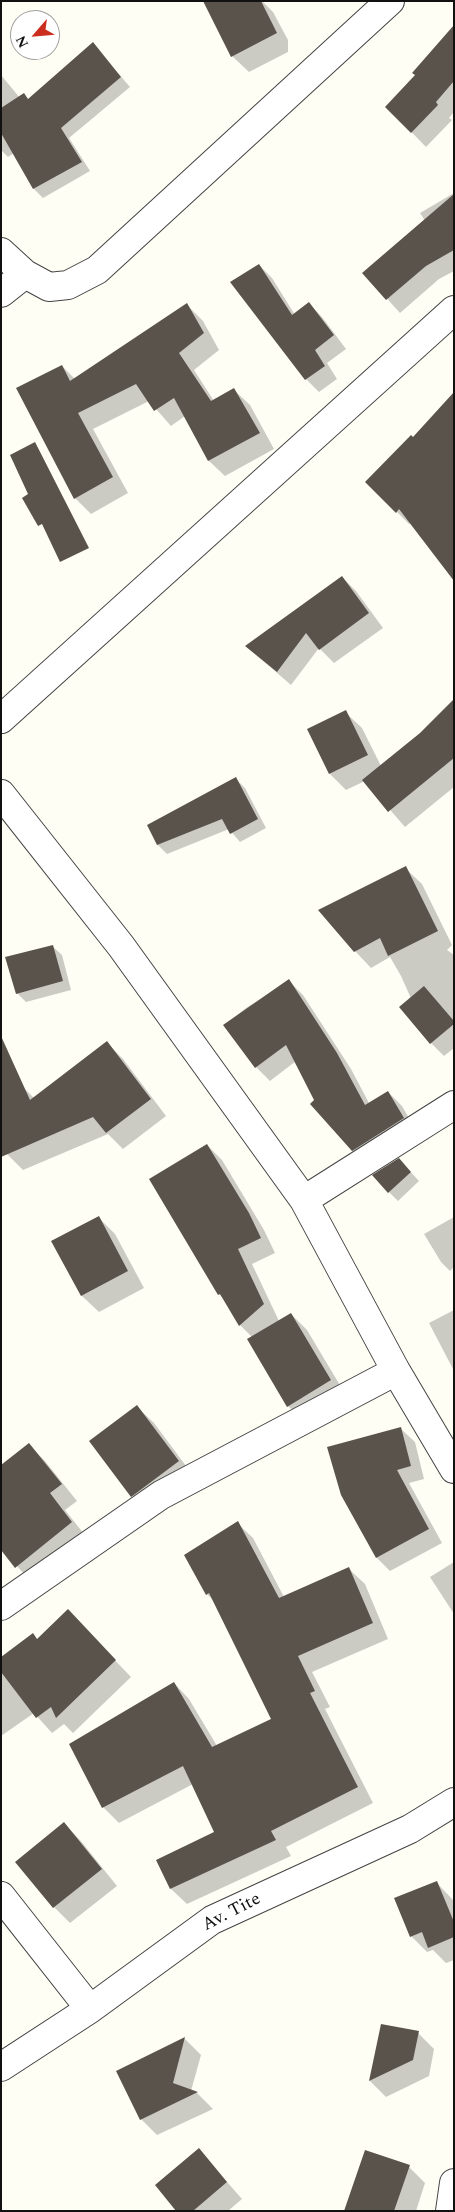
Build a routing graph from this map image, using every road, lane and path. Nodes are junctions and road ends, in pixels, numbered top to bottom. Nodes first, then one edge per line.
1 (390, 1) edge
2 (1, 252) edge
3 (25, 274) junction
4 (1, 293) edge
5 (454, 310) edge
6 (1, 719) edge
7 (1, 794) edge
8 (454, 1105) edge
9 (304, 1200) junction
10 (396, 1371) junction
11 (450, 1455) edge
12 (1, 1606) edge
13 (454, 1802) edge
14 (1, 1896) edge
15 (90, 2010) junction
16 (1, 2067) edge
17 (454, 2184) edge
18 (450, 2211) edge

1 - 3 street
2 - 3 street
3 - 4 street
5 - 6 street
7 - 9 street
8 - 9 street
9 - 10 street
10 - 11 street
10 - 12 street
13 - 15 street, Av. Tite
14 - 15 street
15 - 16 street, Av. Tite
17 - 18 street

